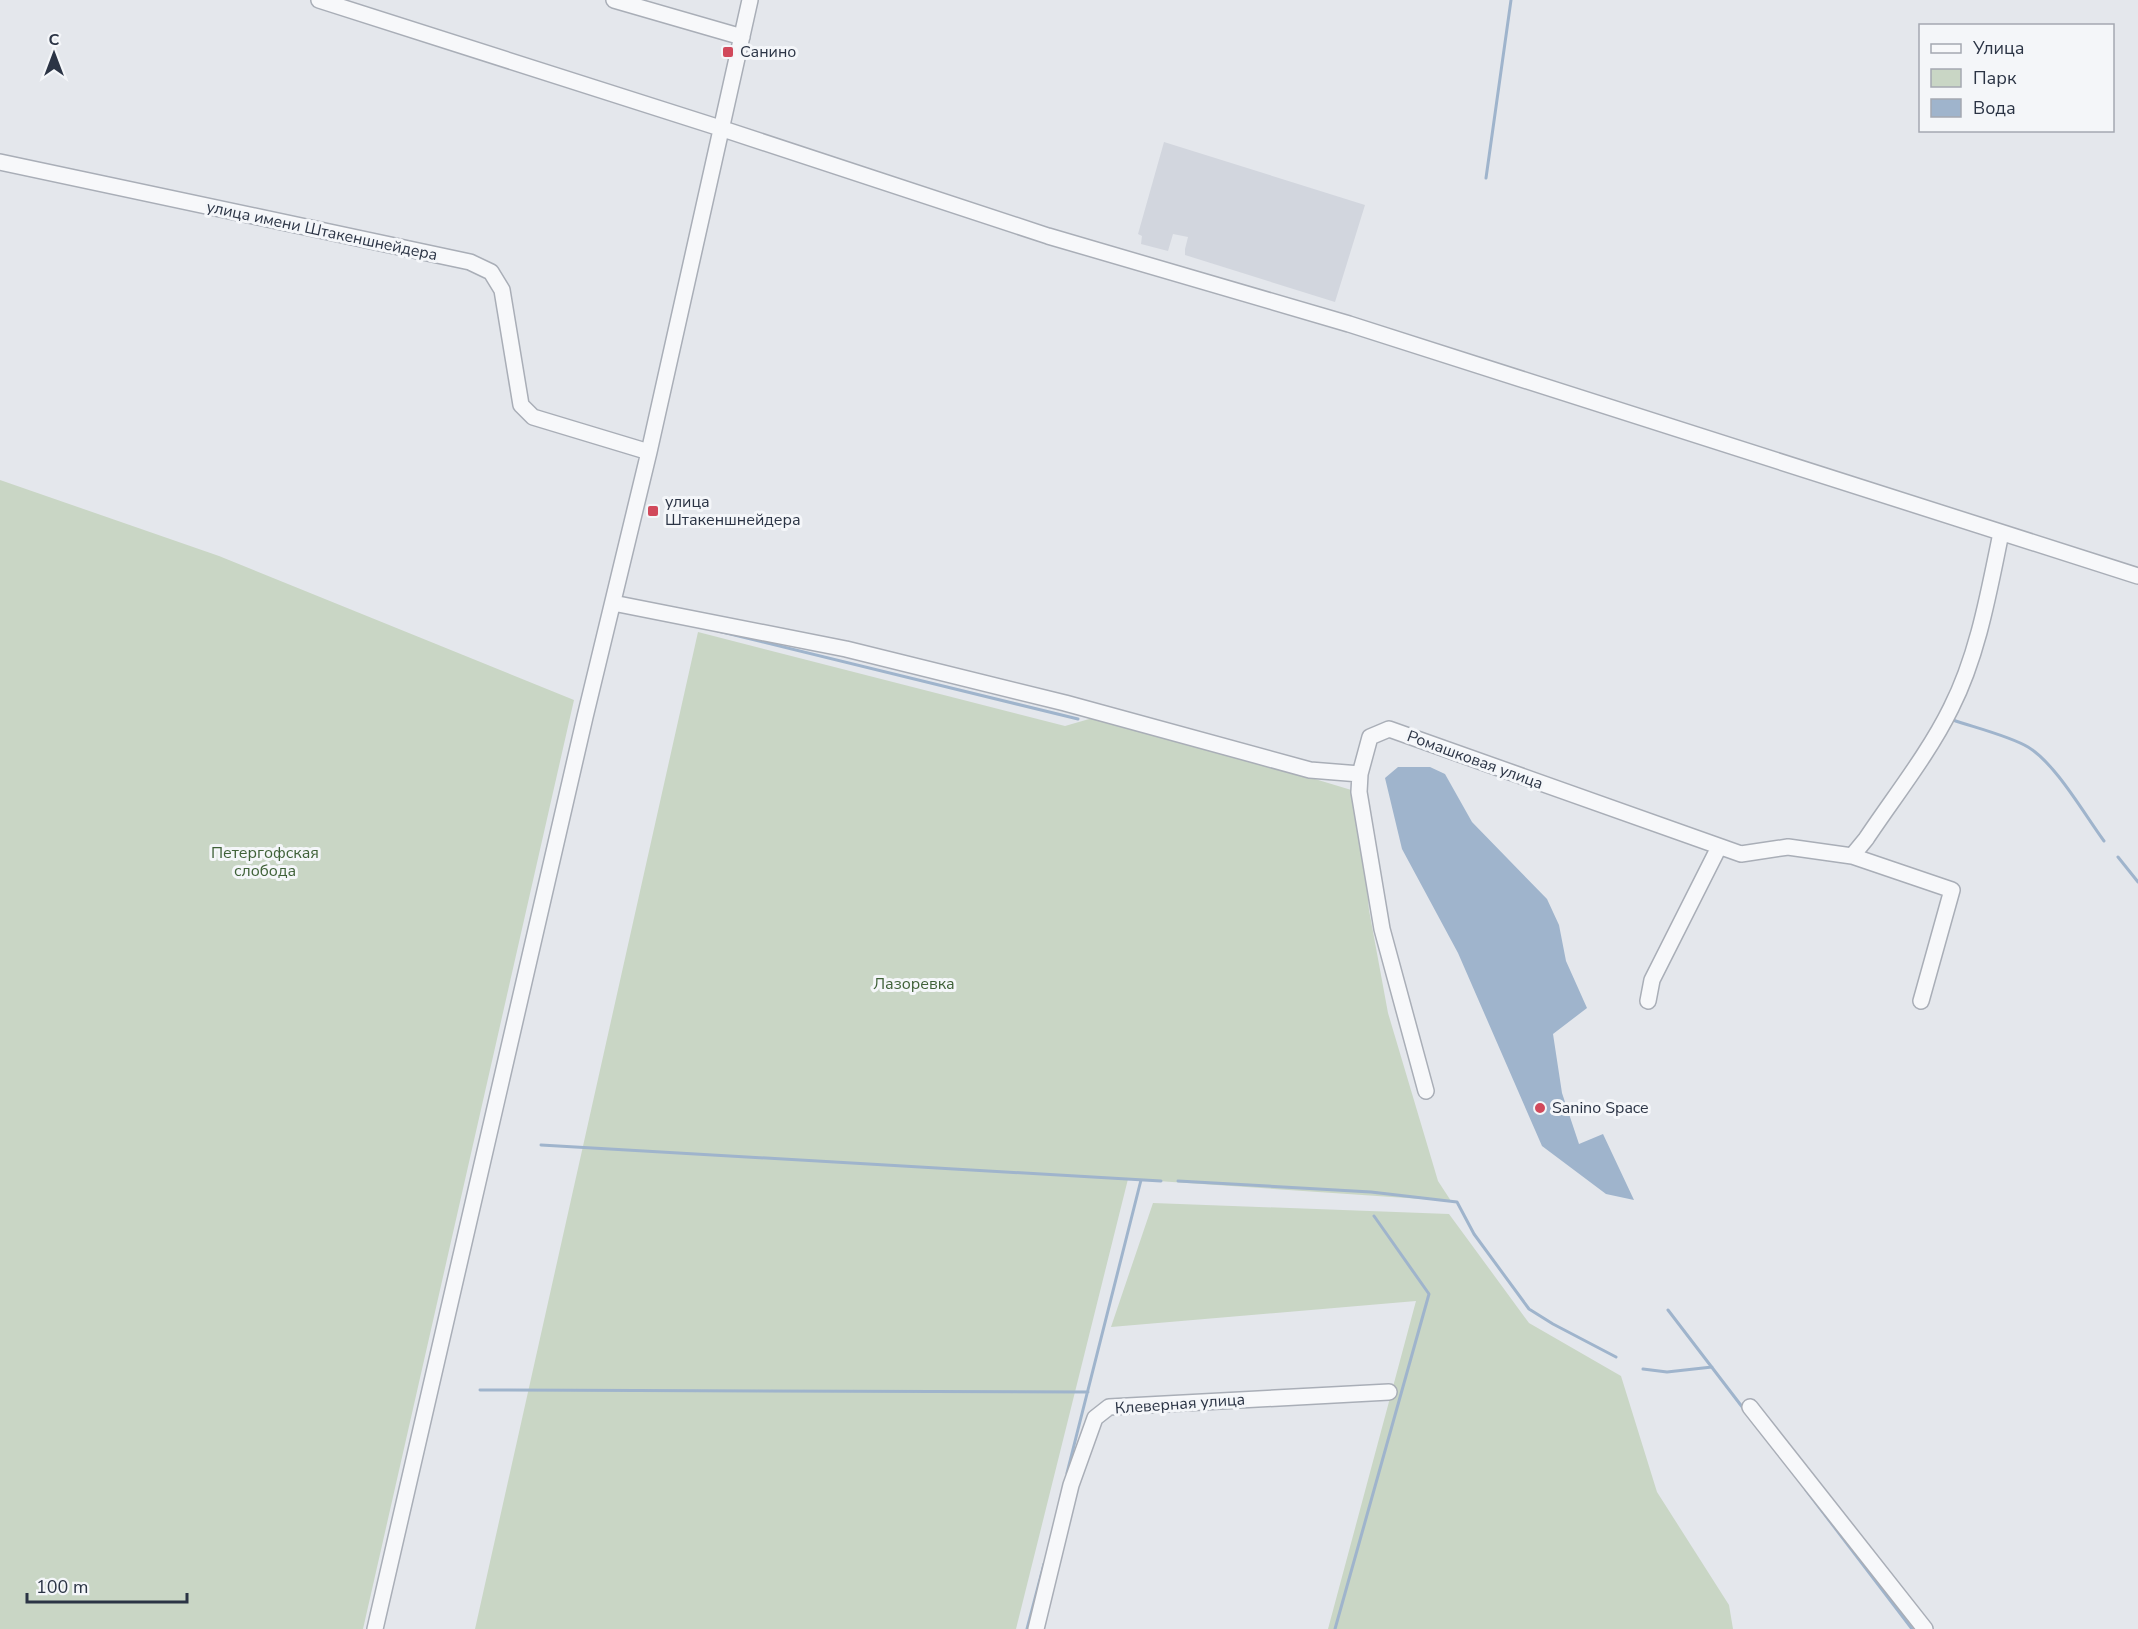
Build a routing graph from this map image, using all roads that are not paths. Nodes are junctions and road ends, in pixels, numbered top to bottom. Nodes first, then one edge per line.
1 (319, 0) edge
2 (614, 0) edge
3 (750, 0) edge
4 (742, 37) junction
5 (720, 128) junction
6 (0, 162) edge
7 (649, 452) junction
8 (2001, 533) junction
9 (2138, 576) edge
10 (613, 603) junction
11 (1360, 774) junction
12 (1719, 847) junction
13 (1852, 856) junction
14 (1648, 1001) dead end
15 (1921, 1001) dead end
16 (1426, 1091) dead end
17 (1389, 1392) dead end
18 (1750, 1407) dead end
19 (375, 1629) edge
20 (1036, 1629) edge
21 (1925, 1629) edge

1 - 5 street
2 - 4 street
3 - 4 street
4 - 5 street
5 - 7 street
5 - 8 street
6 - 7 street, улица имени Штакеншнейдера
7 - 10 street
8 - 9 street
8 - 13 street
10 - 11 street
10 - 19 street
11 - 12 street, Ромашковая улица
11 - 16 street, Ромашковая улица
12 - 13 street, Ромашковая улица
12 - 14 street
13 - 15 street, Ромашковая улица
17 - 20 street, Клеверная улица
18 - 21 street

